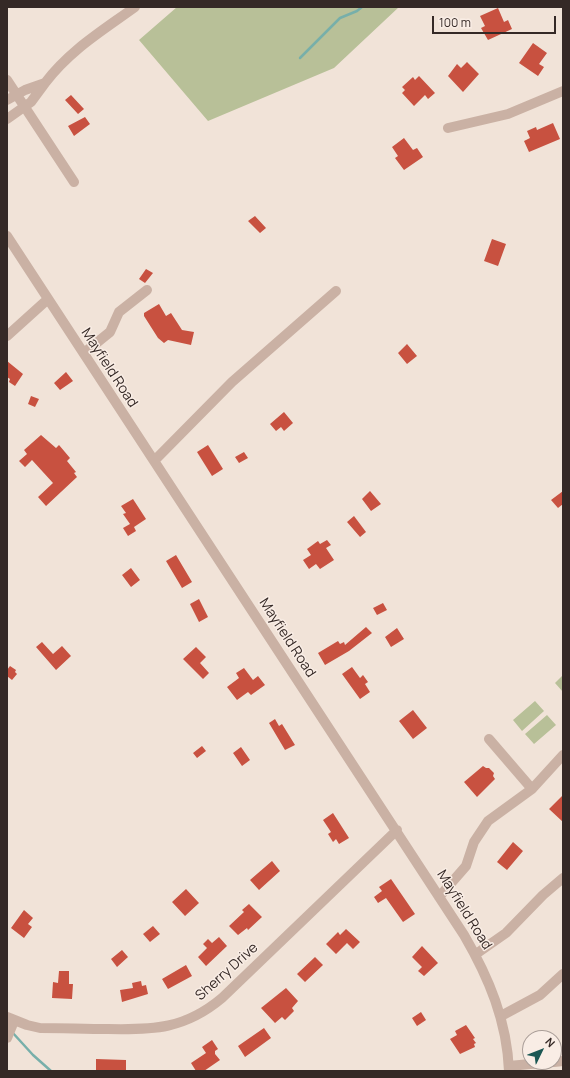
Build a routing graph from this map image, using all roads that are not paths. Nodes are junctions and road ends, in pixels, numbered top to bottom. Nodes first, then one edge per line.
1 (136, 7) edge
2 (7, 80) edge
3 (45, 83) junction
4 (563, 91) edge
5 (16, 94) junction
6 (7, 100) edge
7 (24, 107) junction
8 (7, 119) edge
9 (448, 128) dead end
10 (74, 182) dead end
11 (7, 236) edge
12 (147, 290) dead end
13 (336, 291) dead end
14 (48, 299) junction
15 (7, 336) edge
16 (84, 353) junction
17 (154, 461) junction
18 (489, 739) dead end
19 (563, 755) edge
20 (532, 789) junction
21 (397, 830) junction
22 (563, 878) edge
23 (439, 897) junction
24 (476, 954) junction
25 (563, 974) edge
26 (501, 1016) junction
27 (11, 1019) edge
28 (7, 1038) edge
29 (522, 1067) edge
30 (509, 1069) edge

1 - 3 street
2 - 5 street
3 - 5 street
3 - 7 street
4 - 9 street
5 - 6 street
5 - 7 street
7 - 8 street
7 - 10 street
11 - 14 street, Mayfield Road
12 - 16 street
13 - 17 street
14 - 15 street
14 - 16 street, Mayfield Road
16 - 17 street, Mayfield Road
17 - 21 street, Mayfield Road
18 - 20 street
19 - 20 street
20 - 23 street
21 - 23 street, Mayfield Road
21 - 27 street, Sherry Drive
22 - 24 street
23 - 24 street, Mayfield Road
24 - 26 street, Mayfield Road
25 - 26 street
26 - 30 street, Mayfield Road
27 - 28 street
29 - 30 street

